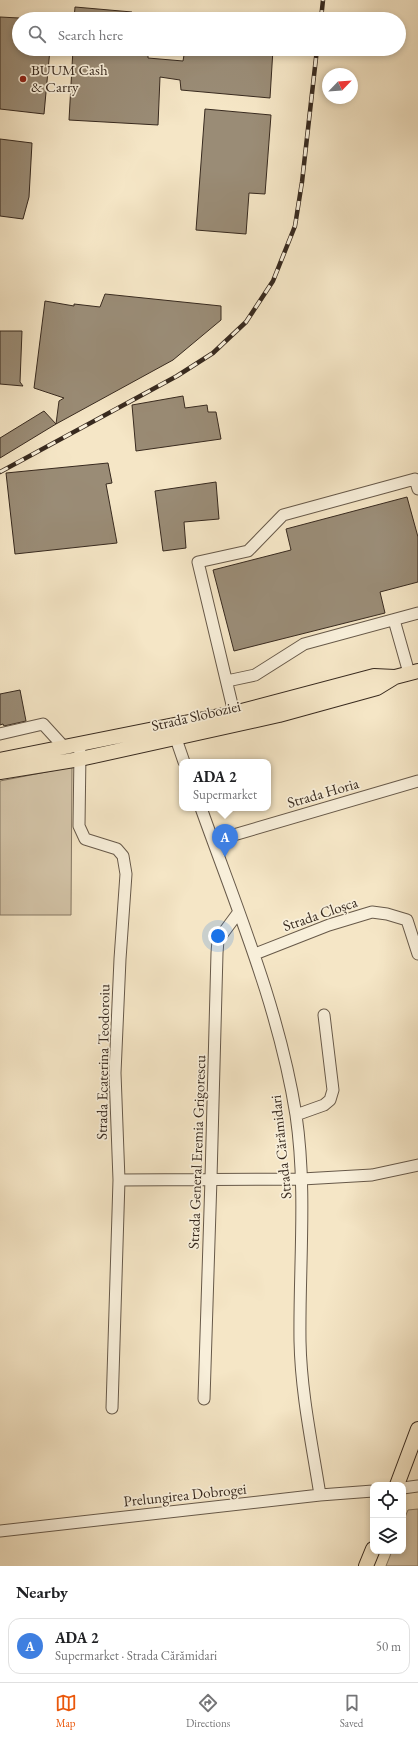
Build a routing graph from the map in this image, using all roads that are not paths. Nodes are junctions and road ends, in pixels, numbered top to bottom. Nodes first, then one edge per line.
1 (418, 489) edge
2 (418, 613) edge
3 (394, 620) junction
4 (413, 672) edge
5 (395, 678) junction
6 (227, 681) junction
7 (234, 713) junction
8 (174, 732) junction
9 (0, 734) edge
10 (70, 746) junction
11 (80, 759) junction
12 (183, 759) edge
13 (0, 760) edge
14 (0, 772) edge
15 (418, 781) edge
16 (202, 811) edge
17 (213, 841) junction
18 (238, 913) junction
19 (255, 954) junction
20 (418, 954) edge
21 (324, 1015) dead end
22 (296, 1115) junction
23 (418, 1165) edge
24 (211, 1178) junction
25 (302, 1179) junction
26 (119, 1180) junction
27 (204, 1399) dead end
28 (112, 1408) dead end
29 (418, 1429) edge
30 (398, 1482) edge
31 (418, 1486) edge
32 (406, 1488) edge
33 (370, 1491) edge
34 (320, 1495) junction
35 (0, 1531) edge
36 (371, 1554) edge
37 (366, 1566) edge

1 - 6 street
2 - 3 street
3 - 4 street
3 - 6 street
4 - 5 main road, Strada Sloboziei
5 - 7 main road, Strada Sloboziei
5 - 8 main road, Strada Sloboziei
6 - 7 street
7 - 8 main road, Strada Sloboziei
8 - 10 main road, Strada Sloboziei
8 - 11 main road, Strada Sloboziei
8 - 12 street
9 - 10 street
10 - 11 street, Strada Ecaterina Teodoroiu
10 - 13 main road, Strada Sloboziei
11 - 14 main road, Strada Sloboziei
11 - 26 street, Strada Ecaterina Teodoroiu
15 - 17 street, Strada Horia
16 - 17 street, Strada Cărămidari
17 - 18 street, Strada Cărămidari
18 - 19 street, Strada Cărămidari
18 - 24 street, Strada General Eremia Grigorescu
19 - 20 street, Strada Cloșca
19 - 22 street, Strada Cărămidari
21 - 22 street
22 - 25 street, Strada Cărămidari
23 - 25 street
24 - 25 street
24 - 26 street
24 - 27 street, Strada General Eremia Grigorescu
25 - 34 street, Strada Cărămidari
26 - 28 street, Strada Ecaterina Teodoroiu
29 - 30 main road
31 - 32 street
33 - 34 street, Prelungirea Dobrogei
34 - 35 street, Prelungirea Dobrogei
36 - 37 main road

